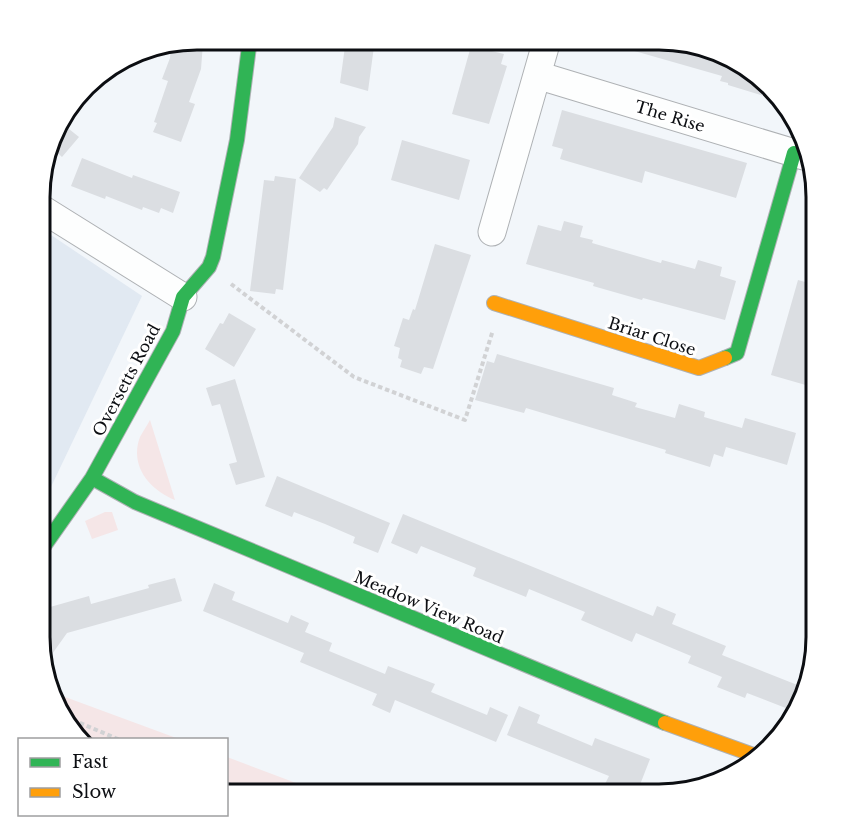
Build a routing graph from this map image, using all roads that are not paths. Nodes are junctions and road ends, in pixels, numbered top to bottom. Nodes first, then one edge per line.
1 (249, 50) edge
2 (544, 50) edge
3 (537, 75) junction
4 (799, 155) edge
5 (50, 214) edge
6 (492, 232) dead end
7 (183, 297) junction
8 (499, 305) road end
9 (92, 478) junction
10 (50, 538) edge
11 (748, 754) edge

1 - 7 street, Oversetts Road
2 - 3 street
3 - 4 street, The Rise
3 - 6 street
4 - 8 street, Briar Close
5 - 7 street
7 - 9 street, Oversetts Road
9 - 10 street, Oversetts Road
9 - 11 street, Meadow View Road

